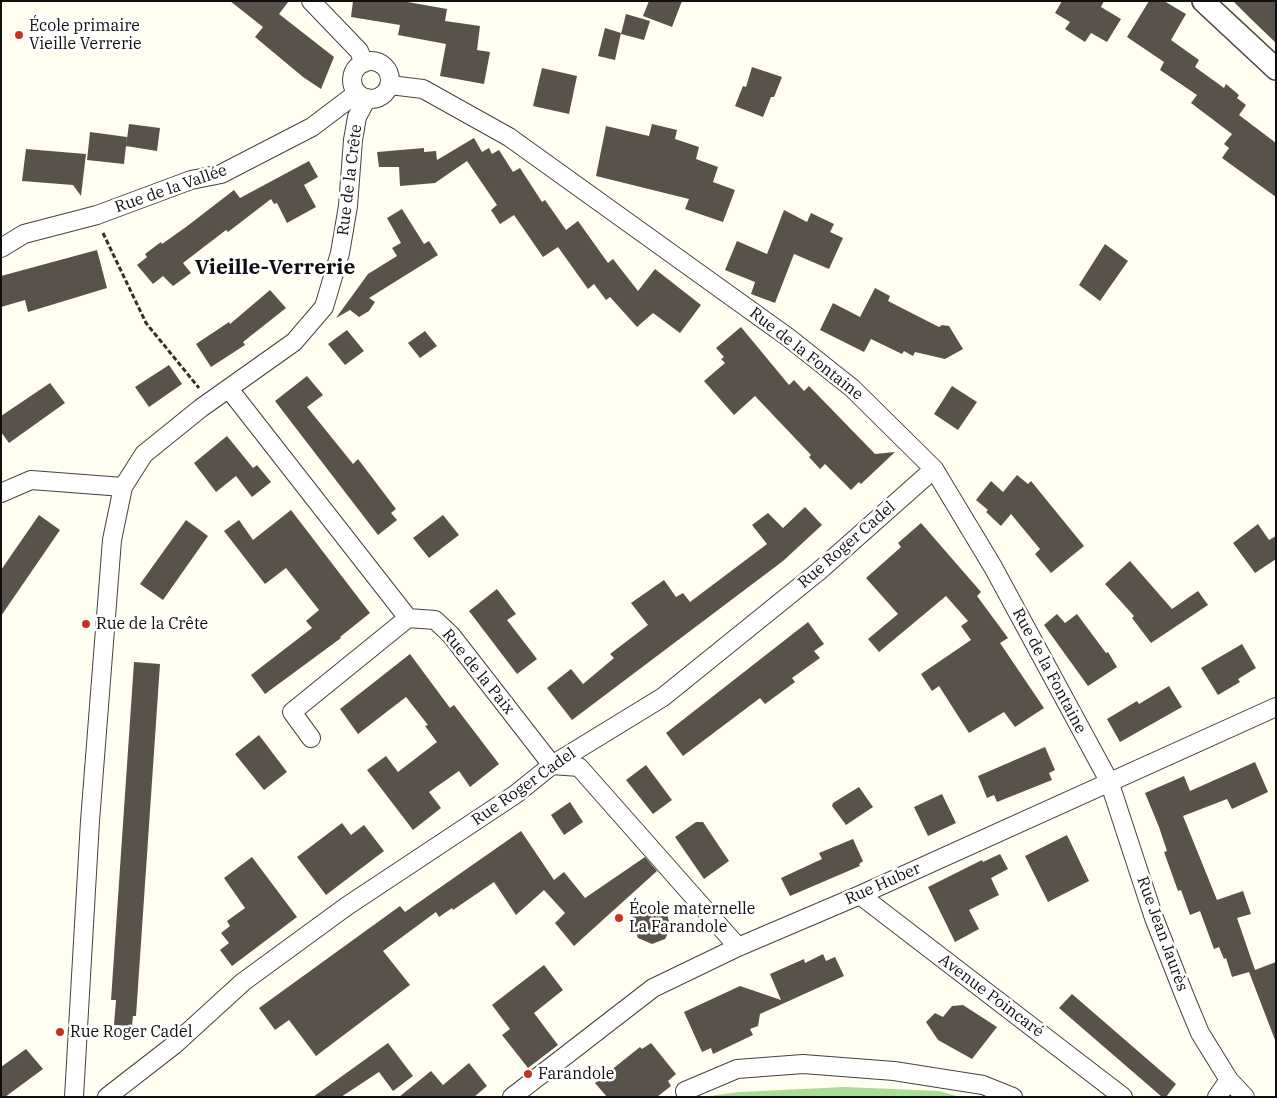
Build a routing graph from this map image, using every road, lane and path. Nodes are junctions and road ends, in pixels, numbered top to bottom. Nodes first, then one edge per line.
1 (311, 1) edge
2 (1203, 1) edge
3 (364, 63) junction
4 (1276, 69) edge
5 (390, 85) junction
6 (362, 96) junction
7 (97, 215) junction
8 (1, 248) edge
9 (229, 389) junction
10 (210, 402) junction
11 (934, 470) junction
12 (122, 487) junction
13 (1, 492) edge
14 (408, 618) junction
15 (1275, 708) edge
16 (311, 738) dead end
17 (552, 765) junction
18 (1108, 781) junction
19 (860, 895) junction
20 (738, 947) junction
21 (1229, 1080) junction
22 (685, 1091) dead end
23 (74, 1097) edge
24 (107, 1097) edge
25 (512, 1097) edge
26 (1013, 1097) edge
27 (1123, 1097) edge
28 (1217, 1097) edge
29 (1245, 1097) edge

1 - 3 street
2 - 4 street
3 - 5 street
3 - 6 street
5 - 6 street
5 - 11 street, Rue de la Fontaine
6 - 7 street, Rue de la Vallée
6 - 9 street, Rue de la Crête
7 - 8 street, Rue de la Vallée
7 - 10 path
9 - 10 street, Rue de la Crête
9 - 14 street
10 - 12 street, Rue de la Crête
11 - 17 street, Rue Roger Cadel
11 - 18 street, Rue de la Fontaine
12 - 13 street
12 - 23 street, Rue de la Crête
14 - 16 street
14 - 17 street, Rue de la Paix
15 - 18 street, Rue Huber
17 - 20 street
17 - 24 street, Rue Roger Cadel
18 - 19 street, Rue Huber
18 - 21 street, Rue Jean Jaurès
19 - 20 street, Rue Huber
19 - 27 street, Avenue Poincaré
20 - 25 street, Rue Huber
21 - 28 street
21 - 29 street
22 - 26 street

